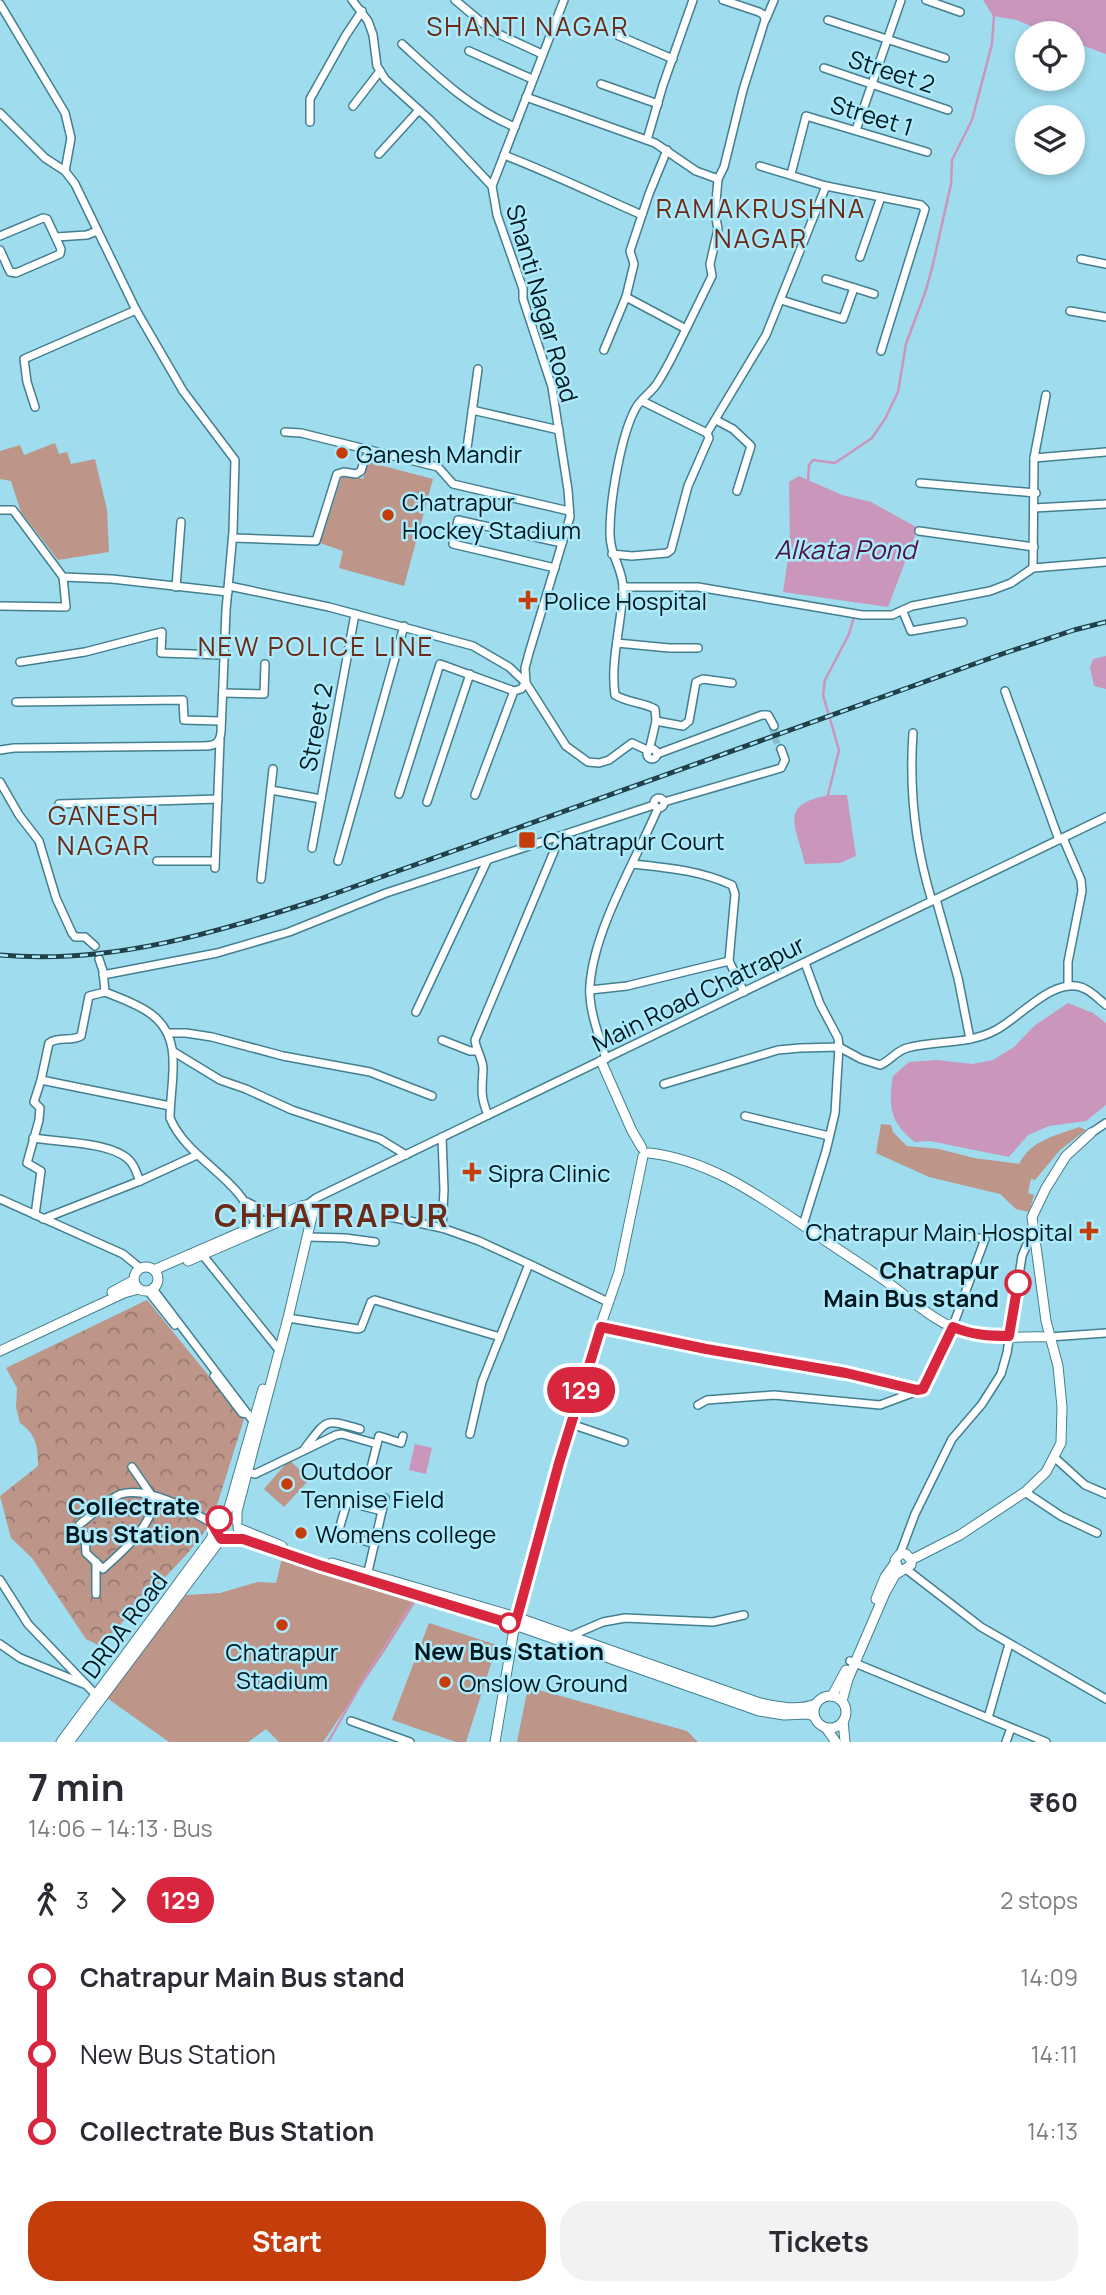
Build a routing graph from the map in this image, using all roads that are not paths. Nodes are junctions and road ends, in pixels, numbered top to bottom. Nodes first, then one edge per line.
1 (352, 0) edge
2 (455, 0) edge
3 (564, 0) edge
4 (693, 0) edge
5 (723, 0) edge
6 (774, 0) edge
7 (901, 0) edge
8 (926, 0) edge
9 (0, 4) edge
10 (362, 11) junction
11 (960, 12) dead end
12 (828, 20) dead end
13 (764, 23) junction
14 (619, 36) dead end
15 (888, 39) junction
16 (402, 44) dead end
17 (469, 51) dead end
18 (542, 54) junction
19 (945, 58) dead end
20 (673, 60) junction
21 (824, 68) dead end
22 (380, 71) junction
23 (532, 79) junction
24 (601, 84) dead end
25 (872, 84) junction
26 (526, 97) junction
27 (658, 104) junction
28 (353, 106) dead end
29 (419, 110) junction
30 (948, 110) dead end
31 (0, 113) edge
32 (310, 122) dead end
33 (515, 127) junction
34 (856, 130) junction
35 (647, 140) junction
36 (667, 150) junction
37 (927, 152) dead end
38 (379, 154) dead end
39 (504, 155) junction
40 (760, 166) dead end
41 (65, 171) junction
42 (791, 174) junction
43 (718, 179) junction
44 (492, 186) junction
45 (826, 186) junction
46 (880, 197) junction
47 (642, 215) junction
48 (97, 231) junction
49 (0, 236) edge
50 (56, 237) junction
51 (0, 250) edge
52 (860, 257) dead end
53 (1080, 258) dead end
54 (1106, 264) edge
55 (826, 279) dead end
56 (854, 288) junction
57 (874, 294) dead end
58 (626, 297) junction
59 (781, 300) junction
60 (136, 310) junction
61 (1070, 311) dead end
62 (1106, 317) edge
63 (686, 329) junction
64 (604, 349) dead end
65 (880, 351) dead end
66 (478, 369) dead end
67 (1046, 395) dead end
68 (642, 401) junction
69 (35, 407) dead end
70 (472, 410) junction
71 (716, 420) junction
72 (559, 430) junction
73 (285, 432) dead end
74 (707, 433) junction
75 (467, 448) dead end
76 (1106, 452) edge
77 (370, 456) dead end
78 (1034, 458) junction
79 (920, 483) dead end
80 (737, 491) dead end
81 (1036, 493) junction
82 (1106, 504) edge
83 (1034, 508) junction
84 (0, 510) edge
85 (569, 511) junction
86 (181, 523) dead end
87 (919, 531) dead end
88 (233, 538) junction
89 (562, 543) junction
90 (1034, 547) junction
91 (612, 554) junction
92 (1106, 562) edge
93 (555, 569) junction
94 (1033, 569) junction
95 (63, 577) junction
96 (176, 587) junction
97 (623, 587) junction
98 (228, 589) junction
99 (0, 606) edge
100 (903, 612) junction
101 (355, 614) junction
102 (963, 622) dead end
103 (404, 626) junction
104 (617, 643) junction
105 (698, 648) dead end
106 (224, 655) junction
107 (20, 662) dead end
108 (265, 664) dead end
109 (470, 674) junction
110 (526, 683) junction
111 (732, 683) dead end
112 (514, 691) junction
113 (1005, 691) dead end
114 (223, 693) junction
115 (16, 702) dead end
116 (221, 720) junction
117 (656, 721) junction
118 (773, 727) dead end
119 (914, 733) dead end
120 (220, 740) junction
121 (0, 750) edge
122 (780, 750) dead end
123 (654, 754) junction
124 (273, 769) dead end
125 (0, 782) edge
126 (271, 790) junction
127 (399, 794) dead end
128 (475, 795) dead end
129 (218, 799) junction
130 (321, 799) junction
131 (427, 802) dead end
132 (59, 804) dead end
133 (660, 804) junction
134 (1106, 817) edge
135 (561, 836) junction
136 (1061, 839) junction
137 (313, 848) dead end
138 (157, 861) dead end
139 (338, 861) dead end
140 (487, 861) junction
141 (633, 864) junction
142 (261, 879) dead end
143 (934, 900) junction
144 (95, 946) dead end
145 (99, 959) dead end
146 (729, 961) junction
147 (805, 963) junction
148 (103, 975) junction
149 (1068, 985) junction
150 (590, 990) junction
151 (105, 992) junction
152 (744, 992) junction
153 (1106, 1005) edge
154 (416, 1012) dead end
155 (169, 1033) junction
156 (970, 1039) junction
157 (442, 1040) dead end
158 (839, 1047) junction
159 (476, 1051) junction
160 (174, 1052) junction
161 (603, 1060) junction
162 (41, 1080) junction
163 (664, 1084) dead end
164 (432, 1096) dead end
165 (170, 1106) junction
166 (488, 1115) junction
167 (745, 1116) dead end
168 (1105, 1125) edge
169 (1091, 1133) joint
170 (829, 1136) junction
171 (442, 1137) junction
172 (33, 1138) junction
173 (645, 1152) junction
174 (197, 1155) junction
175 (405, 1155) junction
176 (140, 1181) junction
177 (0, 1199) edge
178 (246, 1201) junction
179 (305, 1212) junction
180 (274, 1216) junction
181 (386, 1216) dead end
182 (39, 1217) junction
183 (255, 1224) junction
184 (803, 1225) junction
185 (442, 1228) junction
186 (1033, 1230) junction
187 (308, 1237) junction
188 (965, 1237) dead end
189 (375, 1242) dead end
190 (201, 1252) junction
191 (529, 1264) junction
192 (140, 1268) junction
193 (156, 1273) junction
194 (144, 1287) junction
195 (608, 1302) junction
196 (288, 1318) junction
197 (601, 1327) junction
198 (953, 1327) junction
199 (1106, 1334) edge
200 (1009, 1336) junction
201 (500, 1337) junction
202 (1049, 1337) junction
203 (0, 1345) edge
204 (277, 1347) junction
205 (0, 1351) edge
206 (917, 1390) junction
207 (698, 1405) dead end
208 (253, 1421) junction
209 (571, 1424) junction
210 (360, 1429) dead end
211 (470, 1434) dead end
212 (403, 1436) dead end
213 (624, 1442) dead end
214 (377, 1444) junction
215 (305, 1448) junction
216 (1054, 1457) junction
217 (132, 1467) dead end
218 (247, 1472) junction
219 (370, 1472) dead end
220 (1025, 1492) junction
221 (1106, 1493) edge
222 (155, 1496) junction
223 (385, 1498) dead end
224 (382, 1511) junction
225 (222, 1517) junction
226 (80, 1524) dead end
227 (238, 1525) junction
228 (215, 1527) junction
229 (1097, 1533) dead end
230 (85, 1535) dead end
231 (233, 1538) junction
232 (221, 1539) junction
233 (375, 1545) junction
234 (96, 1562) junction
235 (901, 1564) junction
236 (367, 1576) junction
237 (0, 1580) edge
238 (96, 1594) dead end
239 (744, 1615) dead end
240 (515, 1621) junction
241 (571, 1641) junction
242 (0, 1644) edge
243 (1009, 1644) junction
244 (853, 1662) junction
245 (88, 1685) junction
246 (832, 1696) junction
247 (99, 1697) junction
248 (1106, 1699) edge
249 (842, 1701) junction
250 (816, 1704) junction
251 (814, 1716) junction
252 (988, 1718) junction
253 (351, 1721) dead end
254 (843, 1721) junction
255 (826, 1728) junction
256 (1011, 1728) junction
257 (61, 1742) edge
258 (69, 1742) edge
259 (410, 1742) edge
260 (495, 1742) edge
261 (836, 1742) edge
262 (845, 1742) edge
263 (1006, 1742) edge
264 (1046, 1742) edge

1 - 10 street
2 - 18 street
3 - 18 street, Shanti Nagar Road
4 - 20 street
5 - 13 street
6 - 13 street
7 - 15 street
8 - 11 street
9 - 41 street
10 - 22 street
10 - 32 street
12 - 15 street
13 - 43 street
14 - 20 street
15 - 19 street
15 - 25 street
16 - 33 street
17 - 23 street
18 - 23 street, Shanti Nagar Road
20 - 27 street
21 - 25 street, Street 2
22 - 28 street
22 - 29 street
23 - 26 street, Shanti Nagar Road
24 - 27 street
25 - 30 street, Street 2
25 - 34 street
26 - 33 street, Shanti Nagar Road
26 - 35 street
27 - 35 street
29 - 38 street
29 - 44 street
31 - 41 street
33 - 39 street, Shanti Nagar Road
34 - 37 street, Street 1
34 - 42 street, Street 1
35 - 36 street
36 - 43 street
36 - 47 street
39 - 44 street, Shanti Nagar Road
39 - 47 street
40 - 42 street
41 - 48 street
42 - 45 street
43 - 63 street
44 - 72 street, Shanti Nagar Road
45 - 46 street
45 - 59 street
46 - 52 street
46 - 65 street
47 - 58 street
48 - 50 street
48 - 60 street
49 - 50 street
50 - 51 street
53 - 54 street
55 - 56 street
56 - 57 street
56 - 59 street
58 - 63 street
58 - 64 street
59 - 71 street
60 - 69 street
60 - 88 street
61 - 62 street
63 - 68 street
66 - 70 street
67 - 78 street
68 - 74 street
68 - 91 street
70 - 72 street
70 - 75 street
71 - 74 street
71 - 80 street
72 - 85 street, Shanti Nagar Road
73 - 85 street
74 - 91 street
76 - 78 street
77 - 88 street
78 - 81 street
79 - 81 street
81 - 83 street
82 - 83 street
83 - 90 street
84 - 95 street
85 - 89 street, Shanti Nagar Road
86 - 96 street
87 - 90 street
88 - 98 street
89 - 93 street, Shanti Nagar Road
89 - 93 street
90 - 94 street
91 - 97 street
92 - 94 street
93 - 110 street, Shanti Nagar Road
94 - 100 street
95 - 96 street
95 - 99 street
96 - 98 street
97 - 100 street
97 - 104 street
98 - 101 street
98 - 106 street
100 - 102 street
101 - 103 street
101 - 130 street, Street 2
103 - 110 street
103 - 139 street
104 - 105 street
104 - 117 street
106 - 107 street
106 - 114 street
108 - 114 street
109 - 112 street
109 - 127 street
109 - 131 street
110 - 112 street
110 - 123 street
111 - 117 street
112 - 128 street
113 - 136 street
114 - 116 street
115 - 116 street
116 - 120 street
117 - 123 street
118 - 123 street
119 - 143 street
120 - 121 street
120 - 129 street
122 - 133 street
124 - 126 street
125 - 144 street
126 - 130 street
126 - 142 street
129 - 132 street
129 - 138 street
130 - 137 street, Street 2
133 - 135 street
133 - 141 street
134 - 136 street, Main Road Chatrapur
135 - 140 street
135 - 159 street
136 - 143 street, Main Road Chatrapur
136 - 149 street
140 - 148 street
140 - 154 street
141 - 146 street
141 - 150 street
143 - 147 street, Main Road Chatrapur
143 - 156 street
145 - 148 street
146 - 150 street
146 - 152 street
147 - 152 street, Main Road Chatrapur
147 - 158 street
148 - 151 street
149 - 153 street
149 - 156 street
150 - 161 street
151 - 155 street
151 - 162 street
152 - 161 street, Main Road Chatrapur
155 - 160 street
155 - 164 street
156 - 158 street
157 - 159 street
158 - 163 street
158 - 170 street
159 - 166 street
160 - 165 street
160 - 175 street
161 - 166 street, Main Road Chatrapur
161 - 173 main road
162 - 165 street
162 - 172 street
165 - 174 street
166 - 171 street, Main Road Chatrapur
167 - 170 street
168 - 169 street
169 - 186 main road
170 - 184 street
171 - 175 street, Main Road Chatrapur
171 - 185 street
172 - 176 street
172 - 182 street
173 - 184 main road
173 - 195 main road
174 - 176 street
174 - 178 street
175 - 179 street, Main Road Chatrapur
176 - 182 street
177 - 182 street
178 - 180 street
178 - 183 street
179 - 180 main road
179 - 187 main road
179 - 190 main road
179 - 204 main road
180 - 183 main road
181 - 185 street
182 - 192 street
183 - 190 main road
184 - 198 main road
185 - 191 street
186 - 200 street
186 - 202 main road
187 - 189 street
187 - 196 main road
188 - 198 street
190 - 193 main road
190 - 204 street
191 - 195 street
191 - 201 street
192 - 193 main road
192 - 194 main road
193 - 194 main road
194 - 203 main road
194 - 205 main road
194 - 208 street
195 - 197 main road
196 - 201 street
196 - 204 main road
197 - 206 street
197 - 209 main road
198 - 200 main road
198 - 206 street
199 - 202 street
200 - 202 main road
200 - 235 street
201 - 211 street
202 - 216 main road
204 - 208 main road
204 - 208 main road
206 - 207 street
208 - 218 main road
208 - 225 main road
209 - 213 street
209 - 240 main road
210 - 215 street
212 - 214 street
214 - 215 street
214 - 219 street
215 - 218 street
216 - 220 main road
216 - 221 street
217 - 222 street
218 - 227 main road
220 - 229 street
220 - 235 main road
222 - 226 street
222 - 228 street
222 - 234 street
223 - 224 street
224 - 233 street
224 - 233 street
225 - 227 main road
225 - 228 main road
227 - 231 main road
227 - 236 main road
228 - 232 main road
228 - 247 main road, DRDA Road
230 - 234 street
231 - 232 main road
231 - 236 main road
232 - 247 main road, DRDA Road
233 - 236 street
234 - 238 street
235 - 243 street
235 - 244 main road
236 - 240 main road
237 - 245 street
239 - 241 street
240 - 241 main road
240 - 260 main road
241 - 250 main road
241 - 251 main road
242 - 245 street
243 - 248 street
243 - 252 street
244 - 246 main road
244 - 249 main road
244 - 252 street
245 - 247 street
246 - 249 main road
246 - 250 main road
247 - 257 main road, DRDA Road
247 - 258 main road, DRDA Road
249 - 254 main road
250 - 251 main road
251 - 255 main road
252 - 256 street
253 - 259 street
254 - 255 main road
254 - 262 main road
255 - 261 main road
256 - 263 street
256 - 264 street

